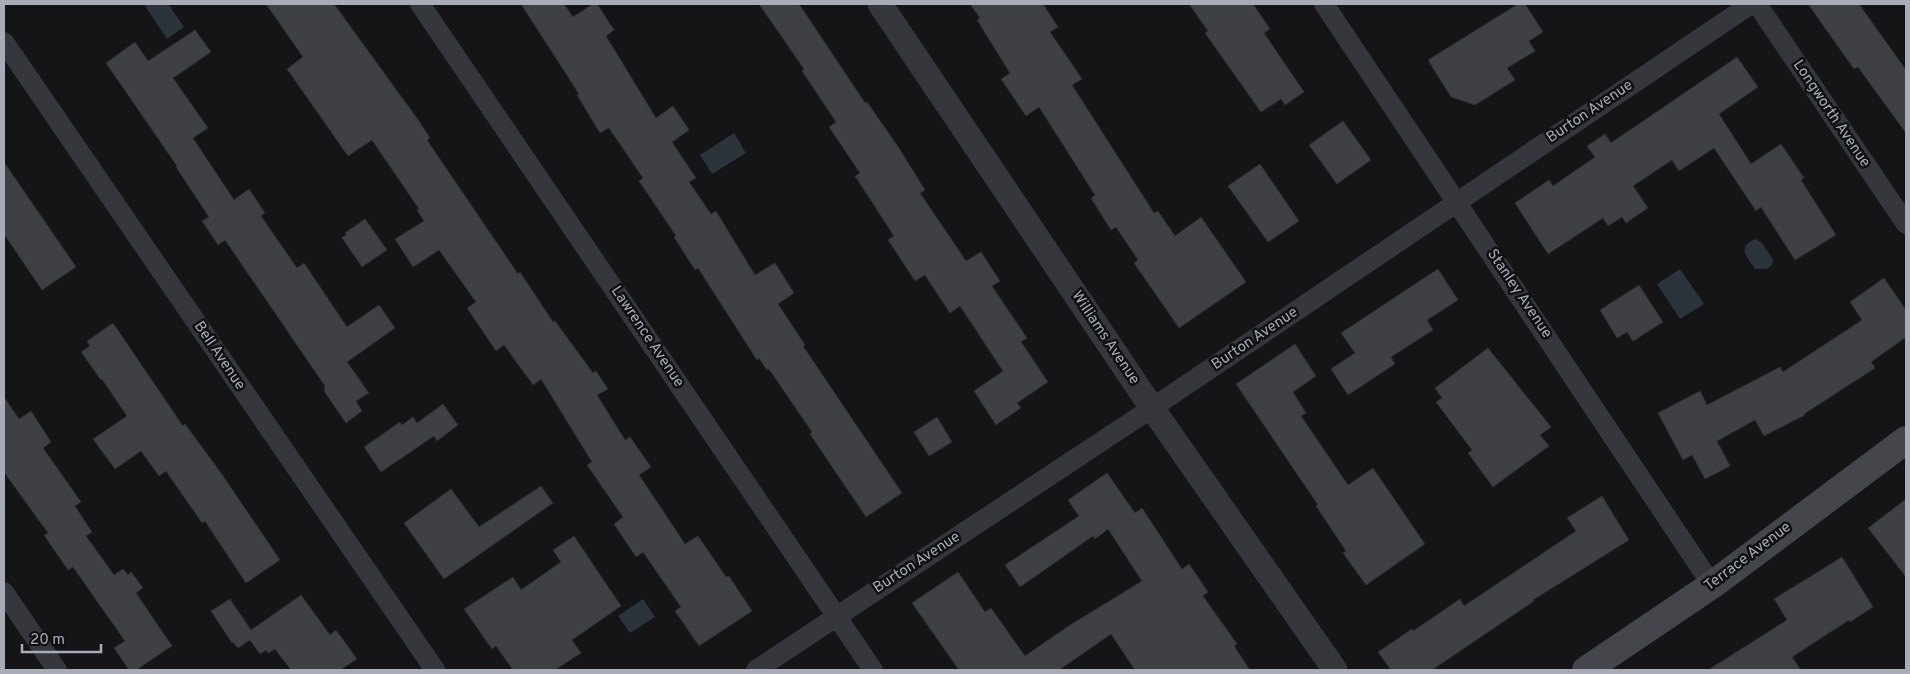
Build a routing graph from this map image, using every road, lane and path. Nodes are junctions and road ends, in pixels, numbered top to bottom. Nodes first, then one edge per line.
1 (420, 4) edge
2 (880, 4) edge
3 (1324, 4) edge
4 (1750, 4) edge
5 (1756, 4) edge
6 (4, 42) edge
7 (1457, 202) junction
8 (1906, 224) edge
9 (1152, 408) junction
10 (1906, 440) edge
11 (1712, 585) junction
12 (4, 592) edge
13 (837, 615) junction
14 (57, 670) edge
15 (435, 670) edge
16 (756, 670) edge
17 (873, 670) edge
18 (1335, 670) edge
19 (1586, 670) edge

1 - 13 street, Lawrence Avenue
2 - 9 street, Williams Avenue
3 - 7 street, Stanley Avenue
4 - 7 street, Burton Avenue
5 - 8 street, Longworth Avenue
6 - 15 street, Bell Avenue
7 - 9 street, Burton Avenue
7 - 11 street, Stanley Avenue
9 - 13 street, Burton Avenue
9 - 18 street, Williams Avenue
10 - 11 main road, Terrace Avenue
11 - 19 main road, Terrace Avenue
12 - 14 street
13 - 16 street, Burton Avenue
13 - 17 street, Lawrence Avenue

